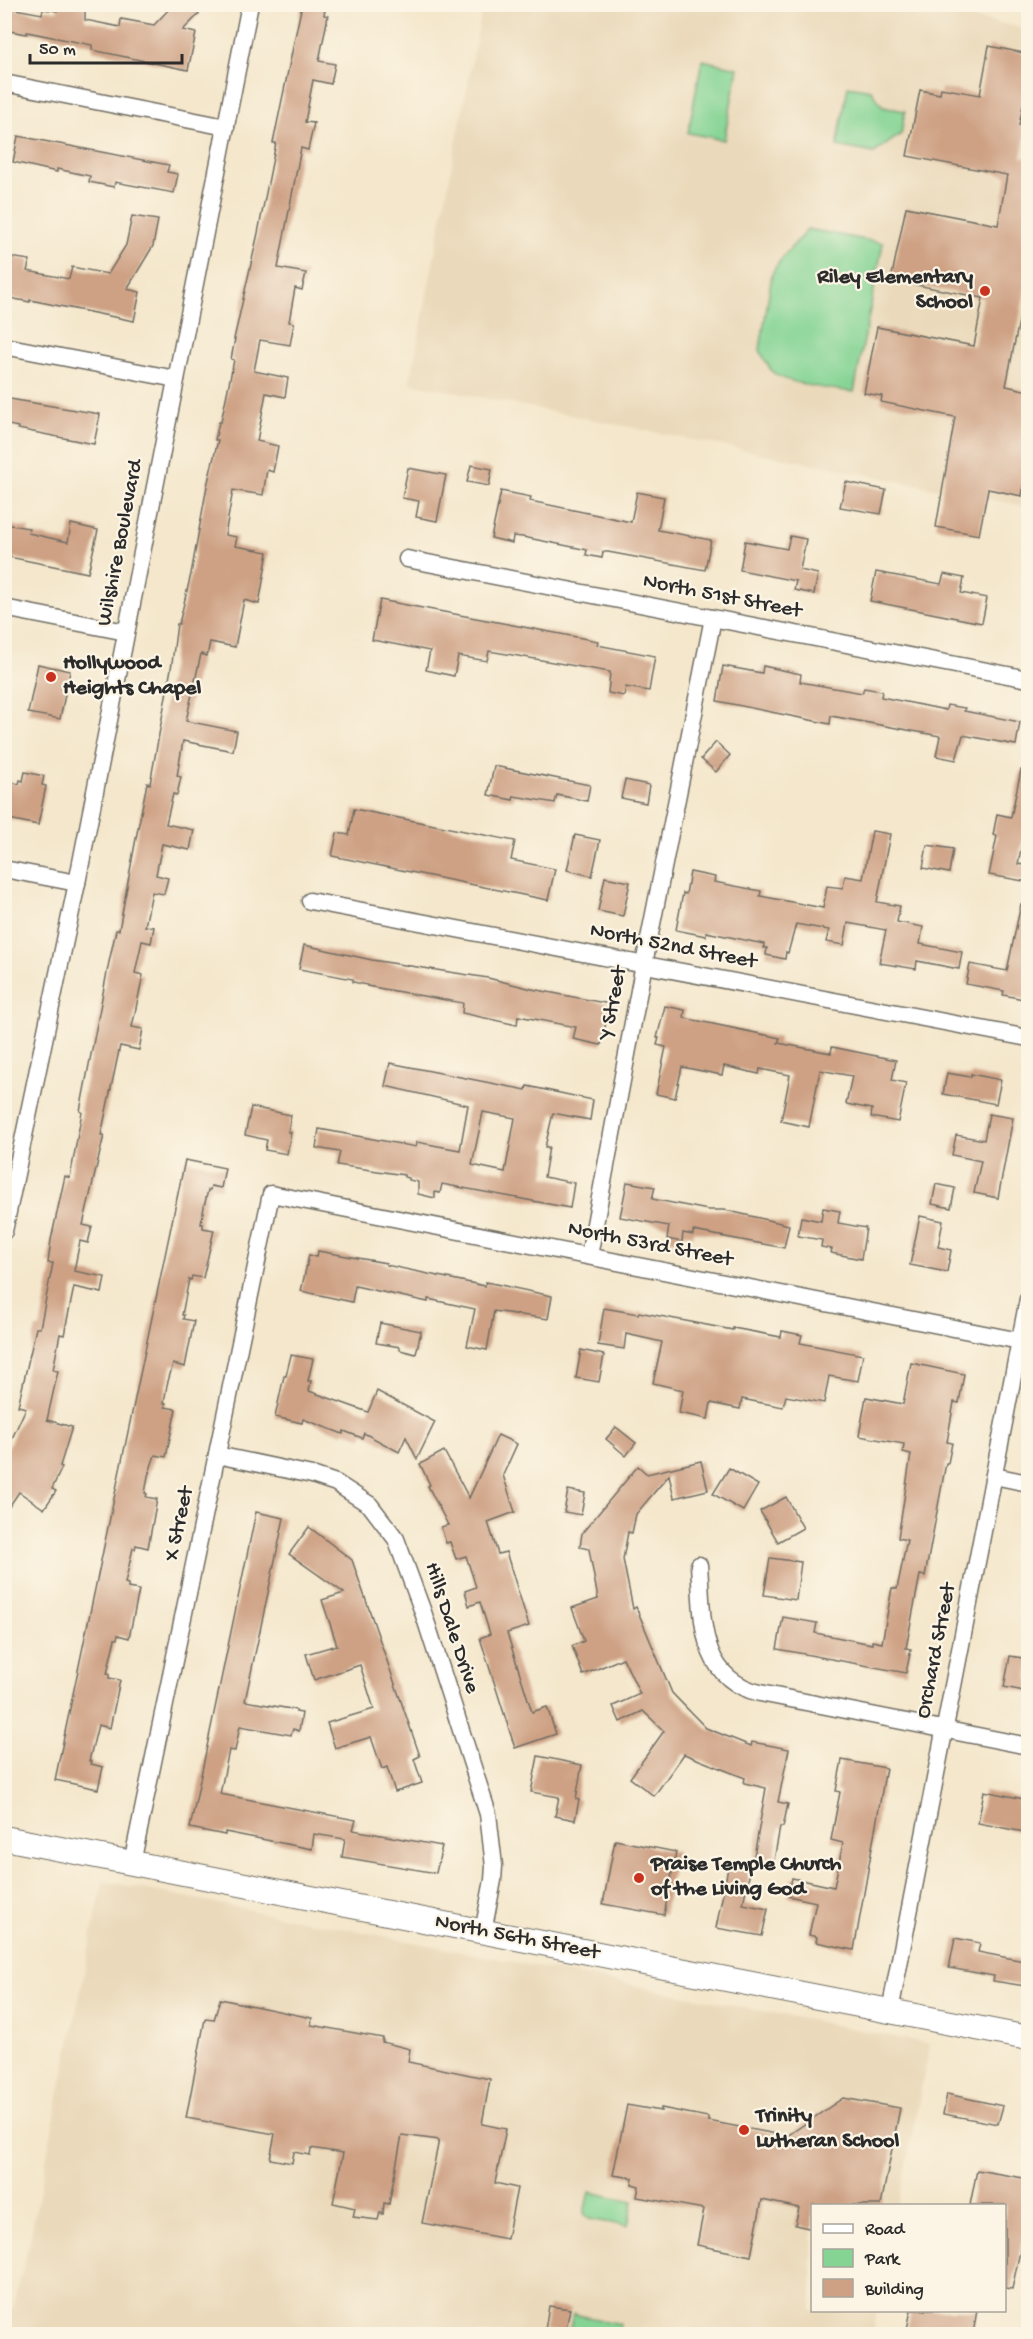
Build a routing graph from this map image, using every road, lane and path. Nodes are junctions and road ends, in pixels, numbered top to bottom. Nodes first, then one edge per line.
1 (250, 4) edge
2 (4, 83) edge
3 (226, 127) junction
4 (4, 346) edge
5 (176, 379) junction
6 (407, 559) dead end
7 (4, 608) edge
8 (713, 618) junction
9 (126, 632) junction
10 (1029, 679) edge
11 (4, 869) edge
12 (77, 883) junction
13 (310, 901) dead end
14 (644, 964) junction
15 (1029, 1038) edge
16 (271, 1194) joint
17 (4, 1231) edge
18 (589, 1256) junction
19 (1029, 1299) edge
20 (1020, 1341) junction
21 (217, 1455) junction
22 (994, 1476) junction
23 (1029, 1483) edge
24 (699, 1565) dead end
25 (945, 1730) junction
26 (1029, 1746) edge
27 (4, 1838) edge
28 (132, 1863) junction
29 (483, 1932) junction
30 (890, 2011) junction
31 (1029, 2038) edge

1 - 3 street, Wilshire Boulevard
2 - 3 street
3 - 5 street, Wilshire Boulevard
4 - 5 street
5 - 9 street, Wilshire Boulevard
6 - 8 street, North 51st Street
7 - 9 street
8 - 10 street, North 51st Street
8 - 14 street, Y Street
9 - 12 street, Wilshire Boulevard
11 - 12 street
12 - 17 street, Wilshire Boulevard
13 - 14 street, North 52nd Street
14 - 15 street, North 52nd Street
14 - 18 street, Y Street
16 - 18 street, North 53rd Street
16 - 21 street, X Street
18 - 20 street, North 53rd Street
19 - 20 street, Orchard Street
20 - 22 street, Orchard Street
21 - 28 street, X Street
21 - 29 street, Hills Dale Drive
22 - 23 street
22 - 25 street, Orchard Street
24 - 25 street
25 - 26 street
25 - 30 street, Orchard Street
27 - 28 main road, North 56th Street
28 - 29 main road, North 56th Street
29 - 30 main road, North 56th Street
30 - 31 main road, North 56th Street

